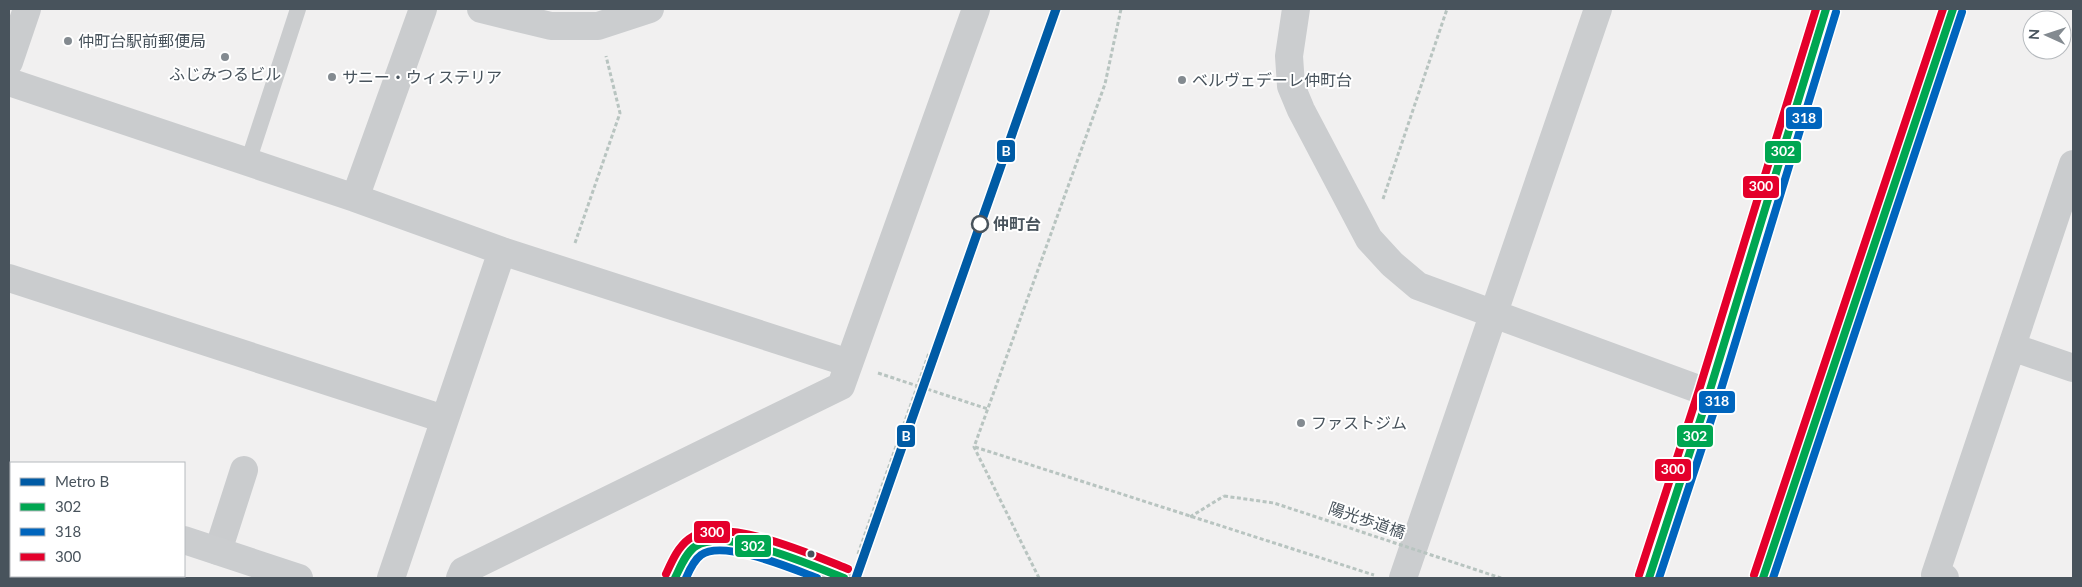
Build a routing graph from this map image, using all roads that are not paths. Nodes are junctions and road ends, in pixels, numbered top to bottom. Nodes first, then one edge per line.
1 (27, 9) edge
2 (298, 9) edge
3 (423, 9) edge
4 (481, 9) edge
5 (650, 9) edge
6 (976, 9) edge
7 (1296, 9) edge
8 (1598, 9) edge
9 (1826, 9) edge
10 (1953, 9) edge
11 (9, 62) edge
12 (9, 82) edge
13 (248, 162) junction
14 (2073, 164) edge
15 (355, 198) junction
16 (502, 251) junction
17 (9, 278) edge
18 (1492, 312) junction
19 (2012, 347) junction
20 (849, 363) junction
21 (2073, 368) edge
22 (1709, 393) junction
23 (444, 419) junction
24 (244, 470) dead end
25 (185, 540) edge
26 (218, 551) junction
27 (286, 576) edge
28 (1390, 577) edge
29 (391, 578) edge
30 (460, 578) edge
31 (675, 578) edge
32 (844, 578) edge
33 (1649, 578) edge
34 (1763, 578) edge
35 (1946, 578) edge

1 - 11 street
2 - 13 lane
3 - 15 street
4 - 5 street
6 - 20 street
7 - 18 street
8 - 18 street
9 - 22 street
10 - 34 street
12 - 13 street
13 - 15 street
14 - 19 street
15 - 16 street
16 - 20 street
16 - 23 street
17 - 23 street
18 - 22 street
18 - 28 street
19 - 21 street
19 - 35 street
20 - 30 street
22 - 33 street
23 - 29 street
24 - 26 street
25 - 26 street
26 - 27 street
31 - 32 lane

